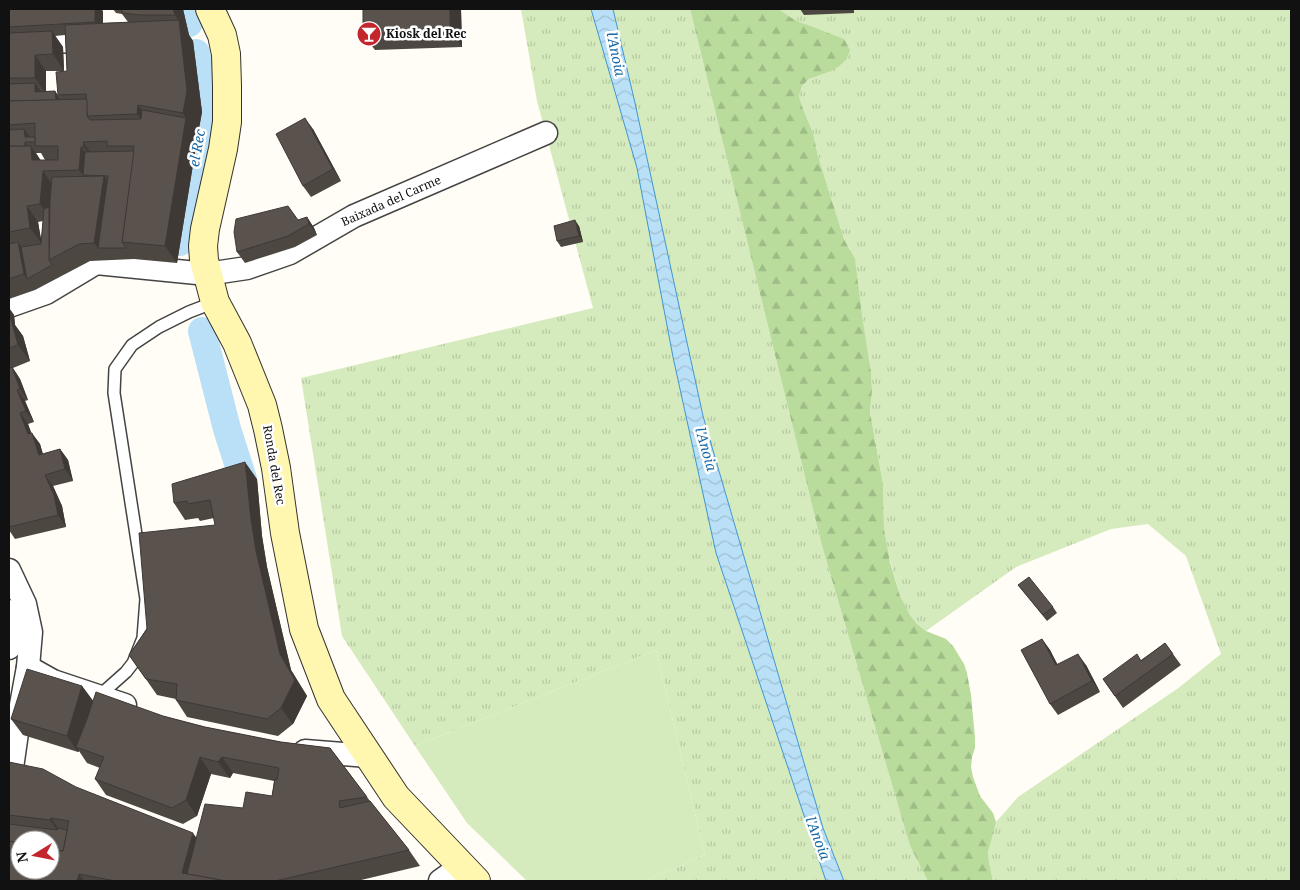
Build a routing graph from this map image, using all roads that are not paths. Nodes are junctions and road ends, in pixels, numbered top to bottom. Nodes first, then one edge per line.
1 (210, 9) edge
2 (113, 40) edge
3 (9, 44) edge
4 (546, 133) dead end
5 (207, 274) junction
6 (215, 302) junction
7 (9, 306) edge
8 (9, 570) edge
9 (9, 611) edge
10 (9, 648) edge
11 (28, 667) junction
12 (99, 696) junction
13 (142, 710) edge
14 (288, 750) edge
15 (368, 756) junction
16 (9, 789) edge
17 (459, 876) edge

1 - 5 street, Ronda del Rec
2 - 3 street
4 - 5 street, Baixada del Carme
5 - 6 street, Ronda del Rec
5 - 7 street, Baixada del Carme
6 - 12 lane
6 - 15 street, Ronda del Rec
8 - 11 street
9 - 10 street
11 - 12 street
11 - 16 street
12 - 13 street
14 - 15 street
15 - 17 street, Ronda del Rec

